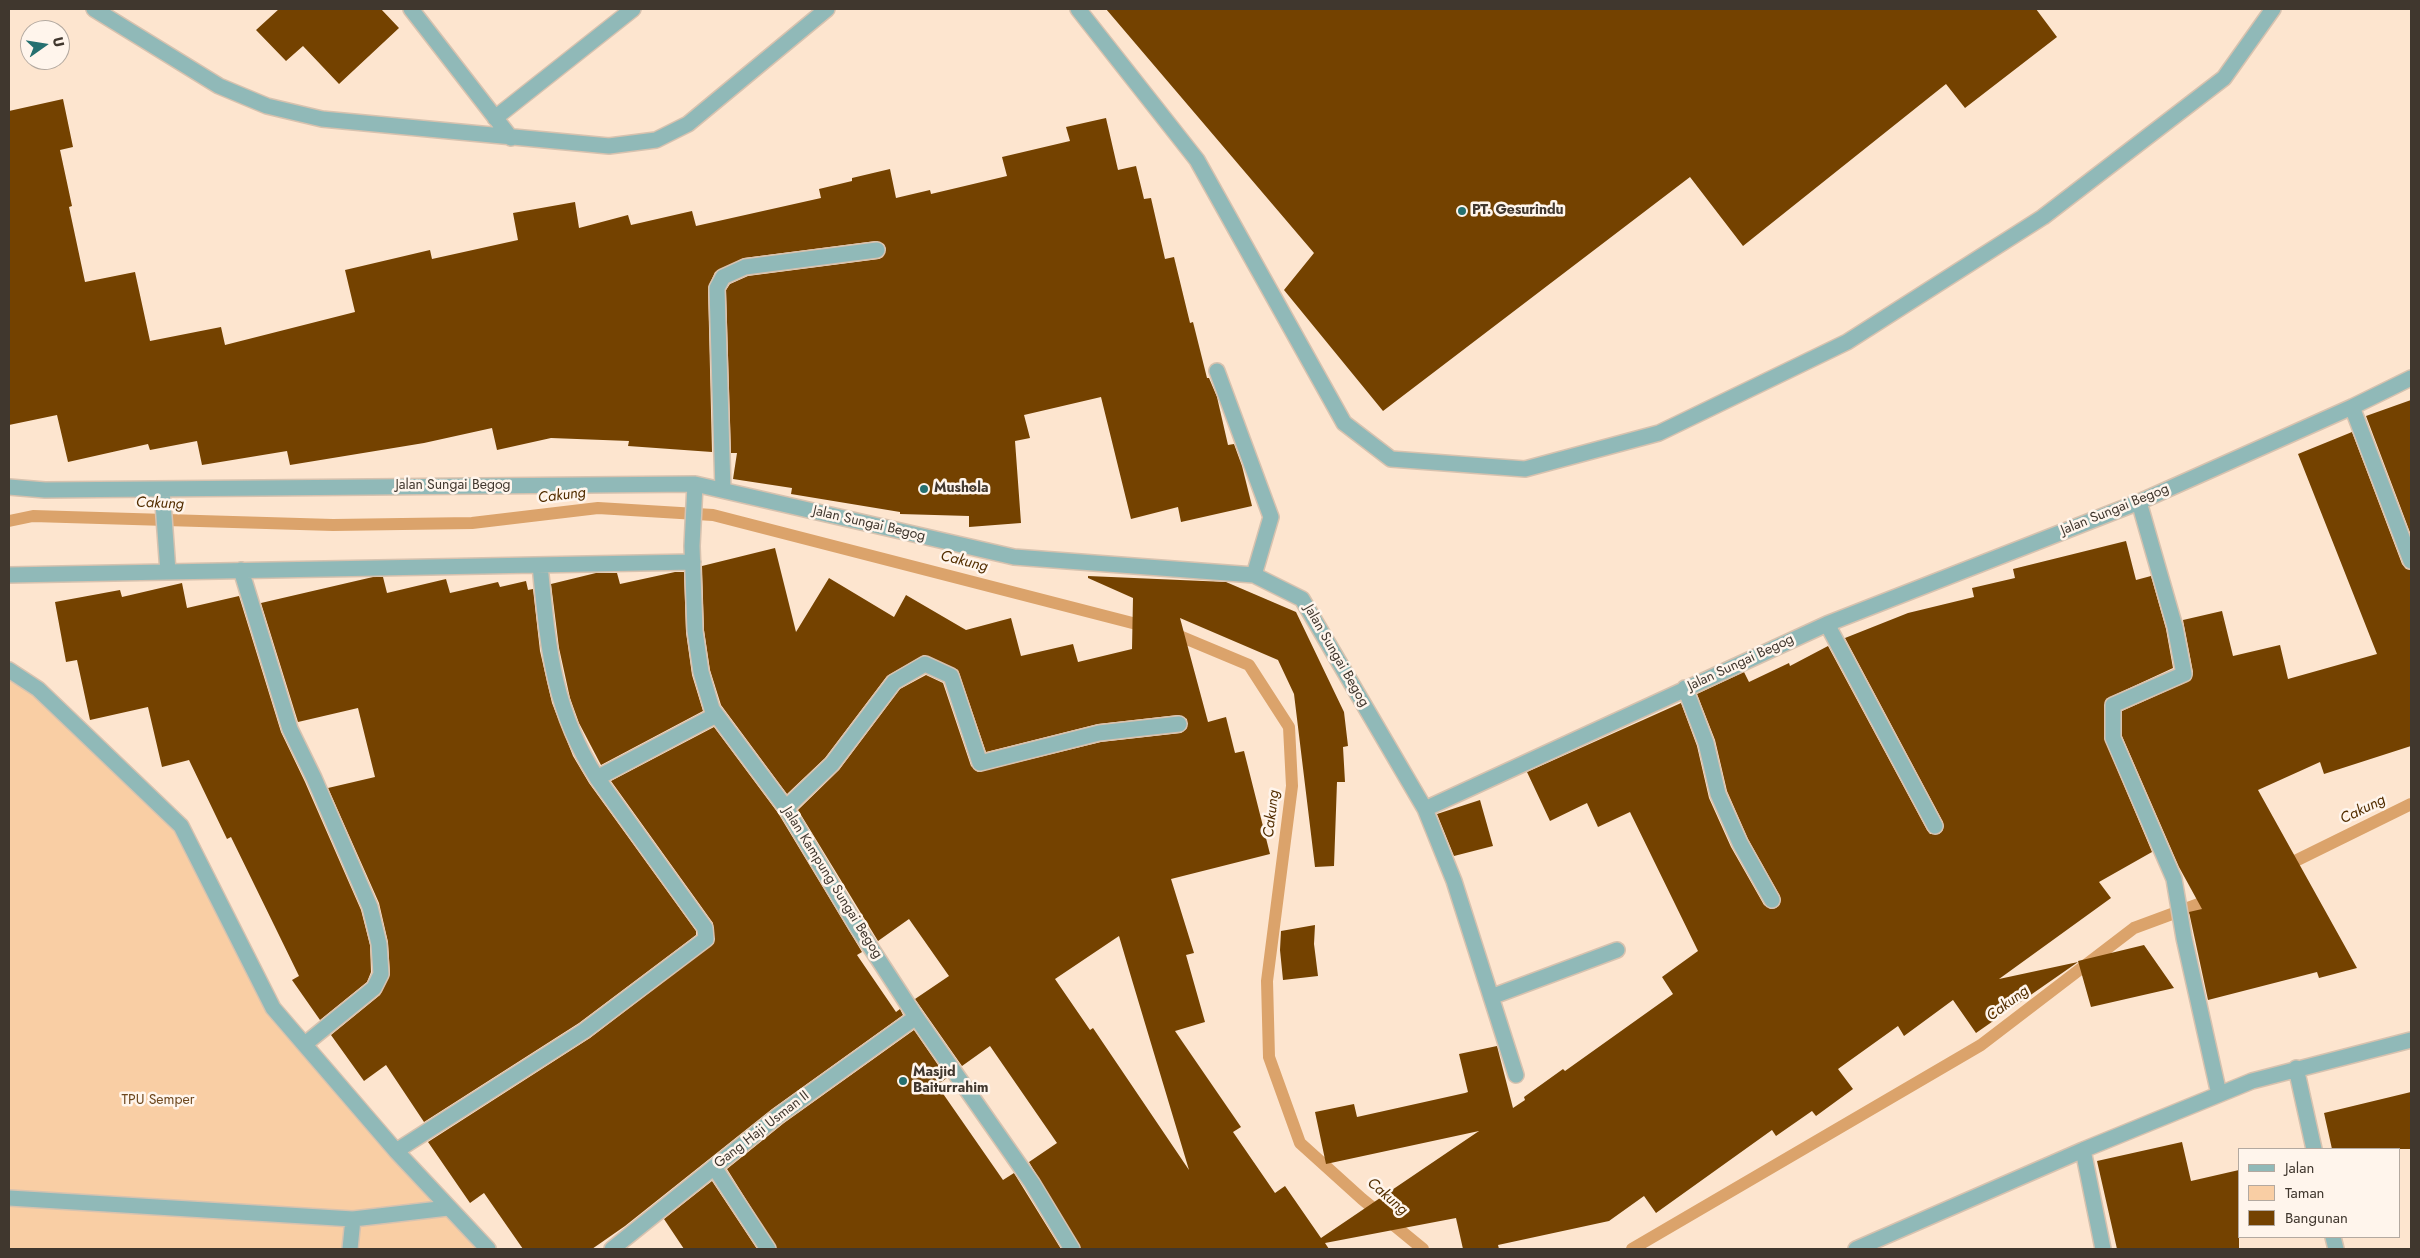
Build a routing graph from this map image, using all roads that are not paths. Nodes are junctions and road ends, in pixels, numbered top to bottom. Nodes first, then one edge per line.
1 (94, 9) edge
2 (411, 9) edge
3 (633, 9) edge
4 (827, 9) edge
5 (1078, 9) edge
6 (2273, 9) edge
7 (495, 118) junction
8 (511, 138) junction
9 (876, 250) dead end
10 (1216, 371) dead end
11 (2411, 378) edge
12 (2352, 407) junction
13 (9, 487) edge
14 (162, 489) junction
15 (694, 489) junction
16 (723, 490) junction
17 (2139, 502) junction
18 (2411, 561) edge
19 (693, 562) junction
20 (168, 564) junction
21 (540, 565) junction
22 (241, 570) junction
23 (9, 575) edge
24 (1254, 575) junction
25 (1827, 624) junction
26 (9, 670) edge
27 (1685, 688) junction
28 (716, 715) junction
29 (1179, 724) dead end
30 (597, 778) junction
31 (786, 808) junction
32 (1425, 810) junction
33 (1935, 826) dead end
34 (1772, 900) dead end
35 (1617, 950) dead end
36 (1492, 996) junction
37 (916, 1017) junction
38 (2411, 1040) edge
39 (305, 1044) junction
40 (2296, 1068) junction
41 (1516, 1075) dead end
42 (2220, 1094) junction
43 (2314, 1148) edge
44 (2082, 1150) junction
45 (396, 1151) junction
46 (714, 1167) junction
47 (9, 1198) edge
48 (448, 1208) junction
49 (352, 1219) junction
50 (1860, 1248) edge
51 (350, 1249) edge
52 (488, 1249) edge
53 (612, 1249) edge
54 (768, 1249) edge
55 (1072, 1249) edge
56 (2104, 1249) edge

1 - 8 street
2 - 7 street
3 - 7 street
4 - 8 street
5 - 6 street
7 - 8 street
9 - 16 street
10 - 24 street
11 - 12 street, Jalan Sungai Begog
12 - 17 street, Jalan Sungai Begog
12 - 18 street
13 - 14 street, Jalan Sungai Begog
14 - 15 street, Jalan Sungai Begog
14 - 20 street
15 - 16 street, Jalan Sungai Begog
15 - 19 street, Jalan Kampung Sungai Begog
16 - 24 street, Jalan Sungai Begog
17 - 25 street, Jalan Sungai Begog
17 - 42 street
19 - 21 street
19 - 28 street, Jalan Kampung Sungai Begog
20 - 22 street
20 - 23 street
21 - 22 street
21 - 30 street
22 - 39 street
24 - 32 street, Jalan Sungai Begog
25 - 27 street, Jalan Sungai Begog
25 - 33 street
26 - 39 street
27 - 32 street, Jalan Sungai Begog
27 - 34 street
28 - 30 street
28 - 31 street, Jalan Kampung Sungai Begog
29 - 31 street
30 - 45 street
31 - 37 street, Jalan Kampung Sungai Begog
32 - 36 street
35 - 36 street
36 - 41 street
37 - 46 street, Gang Haji Usman II
37 - 55 street, Jalan Kampung Sungai Begog
38 - 40 street
39 - 45 street
40 - 42 street
40 - 43 street
42 - 44 street
44 - 50 street
44 - 56 street
45 - 48 street
46 - 53 street, Gang Haji Usman II
46 - 54 street
47 - 49 street
48 - 49 street
48 - 52 street
49 - 51 street

